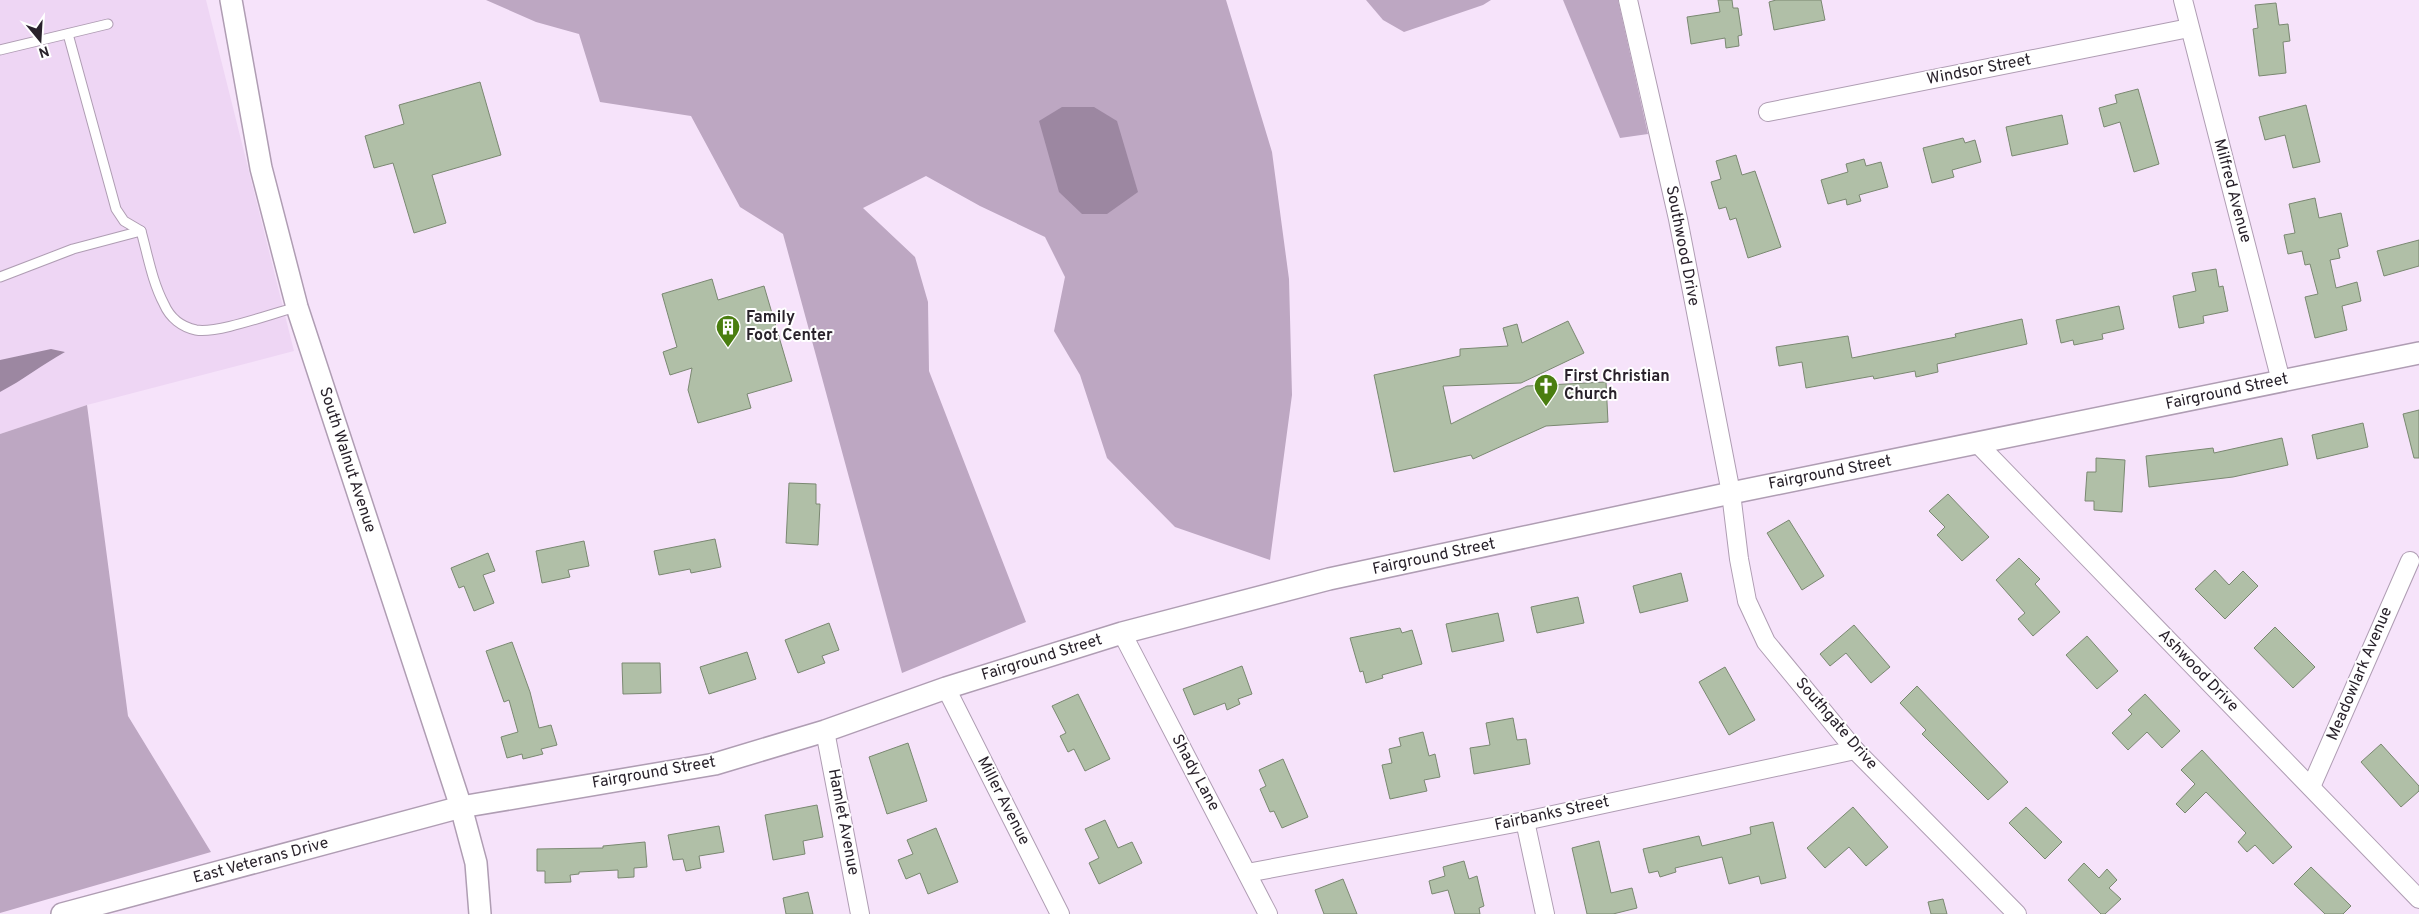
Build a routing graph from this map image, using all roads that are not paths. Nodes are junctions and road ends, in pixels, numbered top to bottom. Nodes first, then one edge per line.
1 (231, 0) edge
2 (1628, 0) edge
3 (2183, 0) edge
4 (108, 24) dead end
5 (2189, 28) junction
6 (68, 34) junction
7 (0, 50) edge
8 (1768, 112) dead end
9 (141, 231) junction
10 (0, 278) edge
11 (297, 306) junction
12 (2419, 353) edge
13 (2281, 381) junction
14 (1977, 443) junction
15 (1731, 493) junction
16 (2410, 561) dead end
17 (1122, 633) junction
18 (946, 688) junction
19 (825, 731) junction
20 (1855, 750) junction
21 (2311, 787) junction
22 (461, 807) junction
23 (1525, 821) junction
24 (1247, 873) junction
25 (2419, 899) edge
26 (62, 914) edge
27 (480, 914) edge
28 (860, 914) edge
29 (1060, 914) edge
30 (1268, 914) edge
31 (1545, 914) edge
32 (2016, 914) edge

1 - 11 street, South Walnut Avenue
2 - 15 street, Southwood Drive
3 - 5 street, Milfred Avenue
4 - 6 lane
5 - 8 street, Windsor Street
5 - 13 street, Milfred Avenue
6 - 7 lane
6 - 9 lane
9 - 10 lane
9 - 11 lane
11 - 22 street, South Walnut Avenue
12 - 13 street, Fairground Street
13 - 14 street, Fairground Street
14 - 15 street, Fairground Street
14 - 21 street, Ashwood Drive
15 - 17 street, Fairground Street
15 - 20 street, Southgate Drive
16 - 21 street, Meadowlark Avenue
17 - 18 street, Fairground Street
17 - 24 street, Shady Lane
18 - 19 street, Fairground Street
18 - 29 street, Miller Avenue
19 - 22 street, Fairground Street
19 - 28 street, Hamlet Avenue
20 - 23 street, Fairbanks Street
20 - 32 street, Southgate Drive
21 - 25 street, Ashwood Drive
22 - 26 street, East Veterans Drive
22 - 27 street, South Walnut Avenue
23 - 24 street, Fairbanks Street
23 - 31 street
24 - 30 street, Shady Lane

